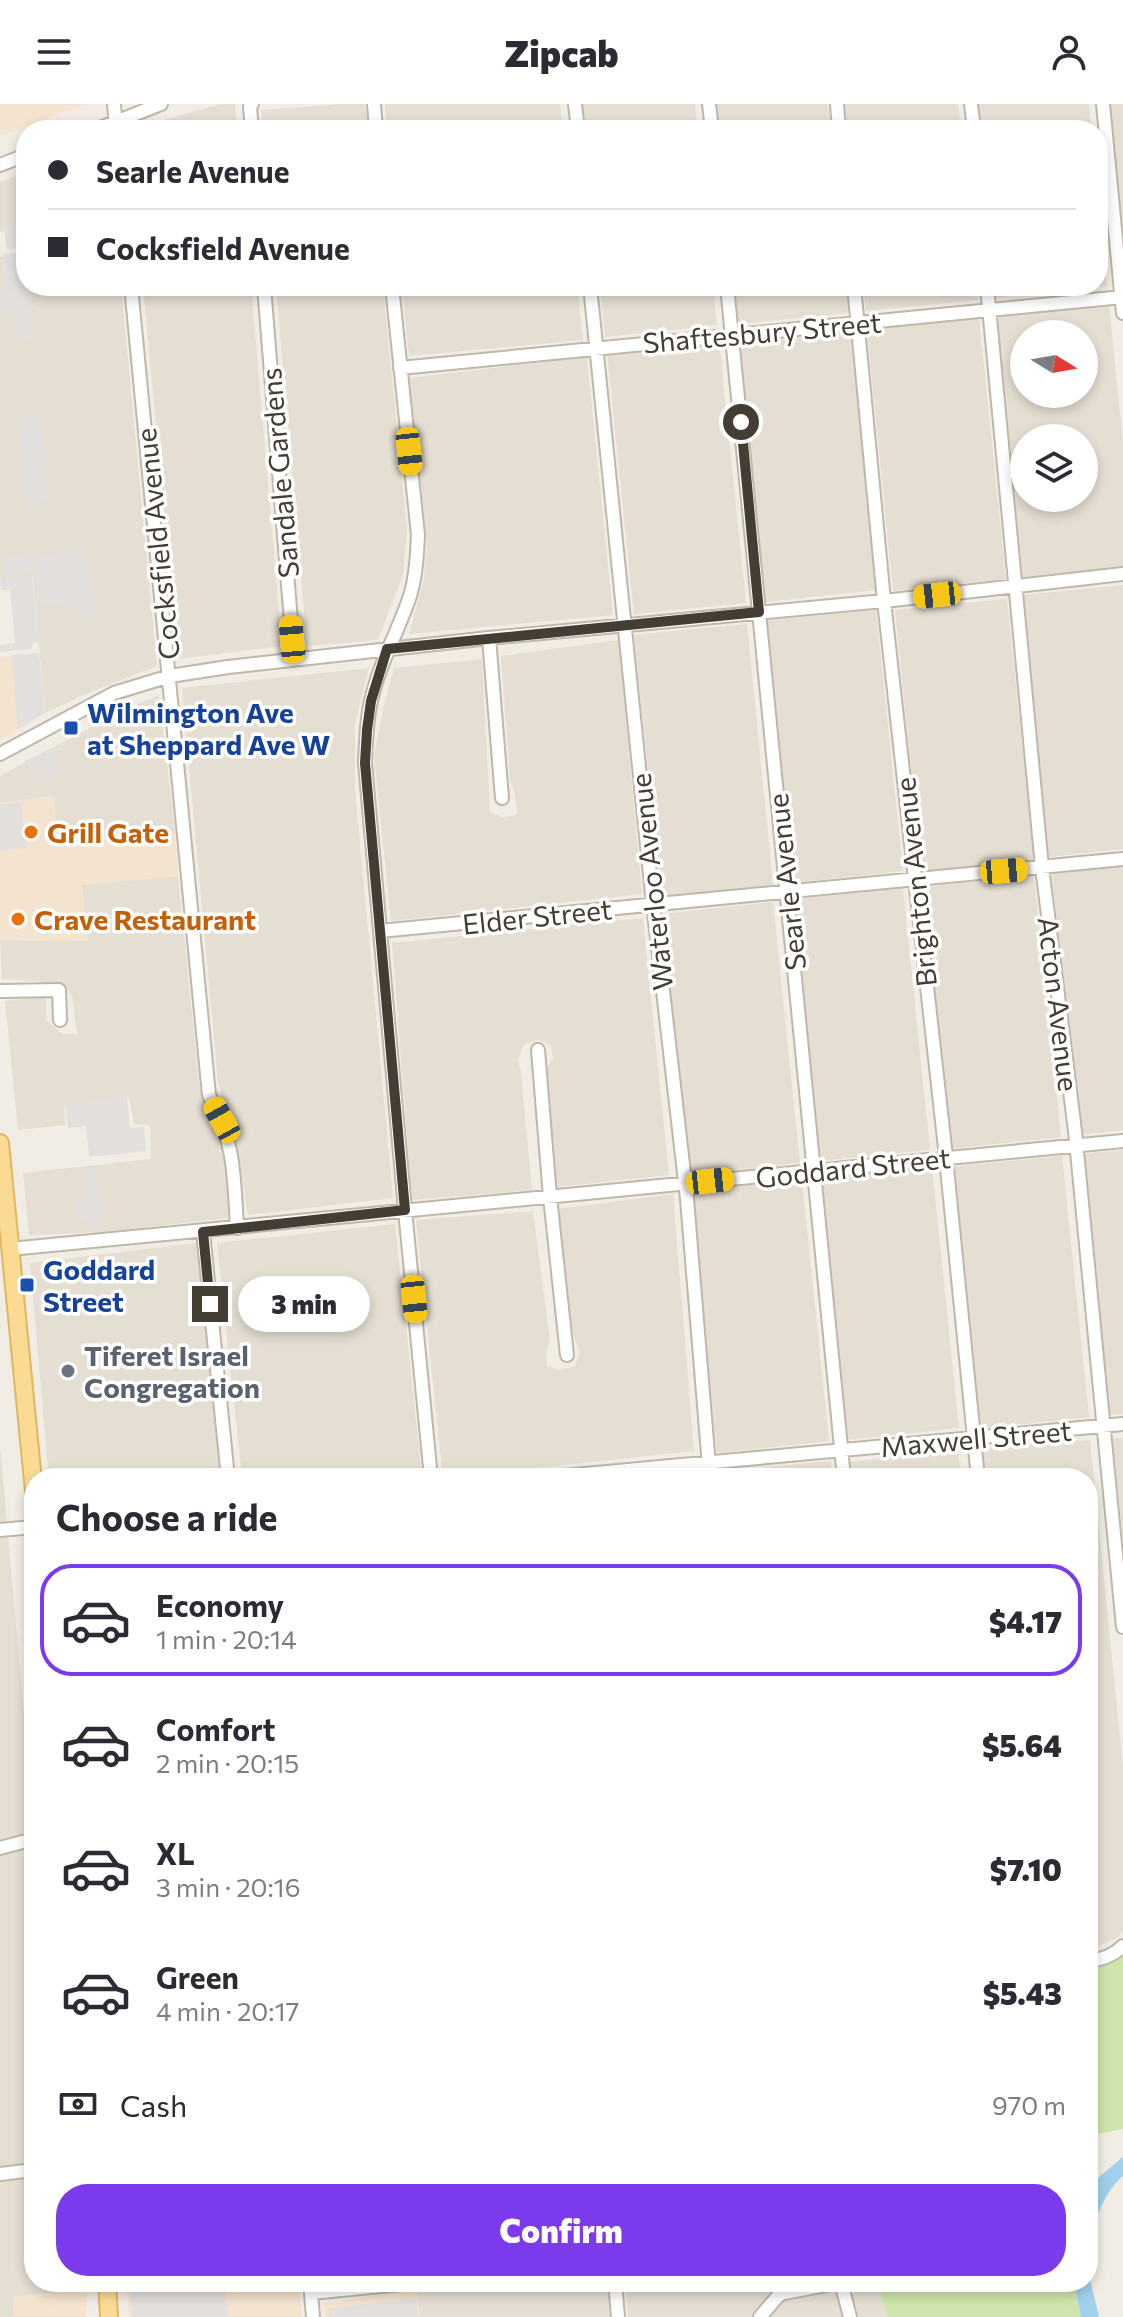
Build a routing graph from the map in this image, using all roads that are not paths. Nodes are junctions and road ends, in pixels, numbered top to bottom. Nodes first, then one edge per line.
1 (161, 104) edge
2 (128, 120) edge
3 (1108, 155) edge
4 (132, 296) edge
5 (265, 296) edge
6 (393, 296) edge
7 (591, 296) edge
8 (728, 296) edge
9 (855, 296) edge
10 (988, 296) edge
11 (1122, 297) edge
12 (989, 309) junction
13 (1123, 313) edge
14 (858, 323) junction
15 (732, 334) junction
16 (595, 347) junction
17 (400, 368) junction
18 (1123, 574) edge
19 (1016, 586) junction
20 (884, 601) junction
21 (759, 612) junction
22 (626, 625) junction
23 (489, 638) junction
24 (387, 649) junction
25 (294, 659) junction
26 (170, 676) junction
27 (0, 754) edge
28 (502, 798) dead end
29 (1123, 859) edge
30 (1042, 867) junction
31 (914, 879) junction
32 (786, 890) junction
33 (653, 904) junction
34 (380, 931) junction
35 (0, 991) edge
36 (60, 1020) dead end
37 (538, 1050) dead end
38 (1123, 1141) edge
39 (0, 1143) edge
40 (1077, 1146) junction
41 (946, 1158) junction
42 (814, 1171) junction
43 (684, 1184) junction
44 (550, 1197) junction
45 (405, 1210) junction
46 (3, 1211) edge
47 (237, 1228) junction
48 (203, 1232) junction
49 (10, 1249) junction
50 (567, 1355) dead end
51 (1123, 1424) edge
52 (1105, 1426) junction
53 (974, 1437) junction
54 (841, 1451) junction
55 (709, 1463) junction
56 (32, 1468) edge
57 (227, 1468) edge
58 (430, 1468) edge
59 (653, 1468) edge
60 (709, 1468) edge
61 (843, 1468) edge
62 (977, 1468) edge
63 (24, 1528) edge
64 (0, 1530) edge
65 (1123, 1627) edge
66 (24, 1842) edge
67 (0, 1848) edge
68 (1123, 1946) edge
69 (1098, 1960) edge
70 (24, 2171) edge
71 (0, 2174) edge
72 (108, 2292) edge
73 (310, 2292) edge
74 (616, 2292) edge
75 (789, 2292) edge
76 (844, 2292) edge
77 (109, 2317) edge
78 (313, 2317) edge
79 (618, 2317) edge
80 (760, 2317) edge
81 (850, 2317) edge

1 - 2 street
3 - 11 street
4 - 26 street, Cocksfield Avenue
5 - 25 street, Sandale Gardens
6 - 17 street
7 - 16 street, Waterloo Avenue
8 - 15 street, Searle Avenue
9 - 14 street, Brighton Avenue
10 - 12 street, Acton Avenue
11 - 12 street, Shaftesbury Street
11 - 13 street
12 - 14 street, Shaftesbury Street
12 - 19 street, Acton Avenue
14 - 15 street, Shaftesbury Street
14 - 20 street, Brighton Avenue
15 - 16 street, Shaftesbury Street
15 - 21 street, Searle Avenue
16 - 17 street, Shaftesbury Street
16 - 22 street, Waterloo Avenue
17 - 24 street
18 - 19 street
19 - 20 street
19 - 30 street, Acton Avenue
20 - 21 street
20 - 31 street, Brighton Avenue
21 - 22 street
21 - 32 street, Searle Avenue
22 - 23 street
22 - 33 street, Waterloo Avenue
23 - 24 street
23 - 28 street
24 - 25 street
24 - 34 street
25 - 26 street
26 - 27 street
26 - 47 street, Cocksfield Avenue
29 - 30 street, Elder Street
30 - 31 street, Elder Street
30 - 40 street, Acton Avenue
31 - 32 street, Elder Street
31 - 41 street, Brighton Avenue
32 - 33 street, Elder Street
32 - 42 street, Searle Avenue
33 - 34 street, Elder Street
33 - 43 street, Waterloo Avenue
34 - 45 street
35 - 36 street
37 - 44 street
38 - 40 street, Goddard Street
39 - 46 main road
40 - 41 street, Goddard Street
40 - 52 street, Acton Avenue
41 - 42 street, Goddard Street
41 - 53 street, Brighton Avenue
42 - 43 street, Goddard Street
42 - 54 street, Searle Avenue
43 - 44 street, Goddard Street
43 - 55 street, Waterloo Avenue
44 - 45 street, Goddard Street
44 - 50 street
45 - 47 street, Goddard Street
45 - 58 street
46 - 49 main road
47 - 48 street, Goddard Street
48 - 49 street, Goddard Street
48 - 57 street
49 - 56 main road
51 - 52 street, Maxwell Street
52 - 53 street, Maxwell Street
52 - 65 street, Acton Avenue
53 - 54 street, Maxwell Street
53 - 62 street, Brighton Avenue
54 - 55 street, Maxwell Street
54 - 61 street, Searle Avenue
55 - 59 street, Maxwell Street
55 - 60 street, Waterloo Avenue
63 - 64 street
66 - 67 street
68 - 69 street
70 - 71 street
72 - 77 main road
73 - 78 street
74 - 79 street
75 - 80 street
76 - 81 street

